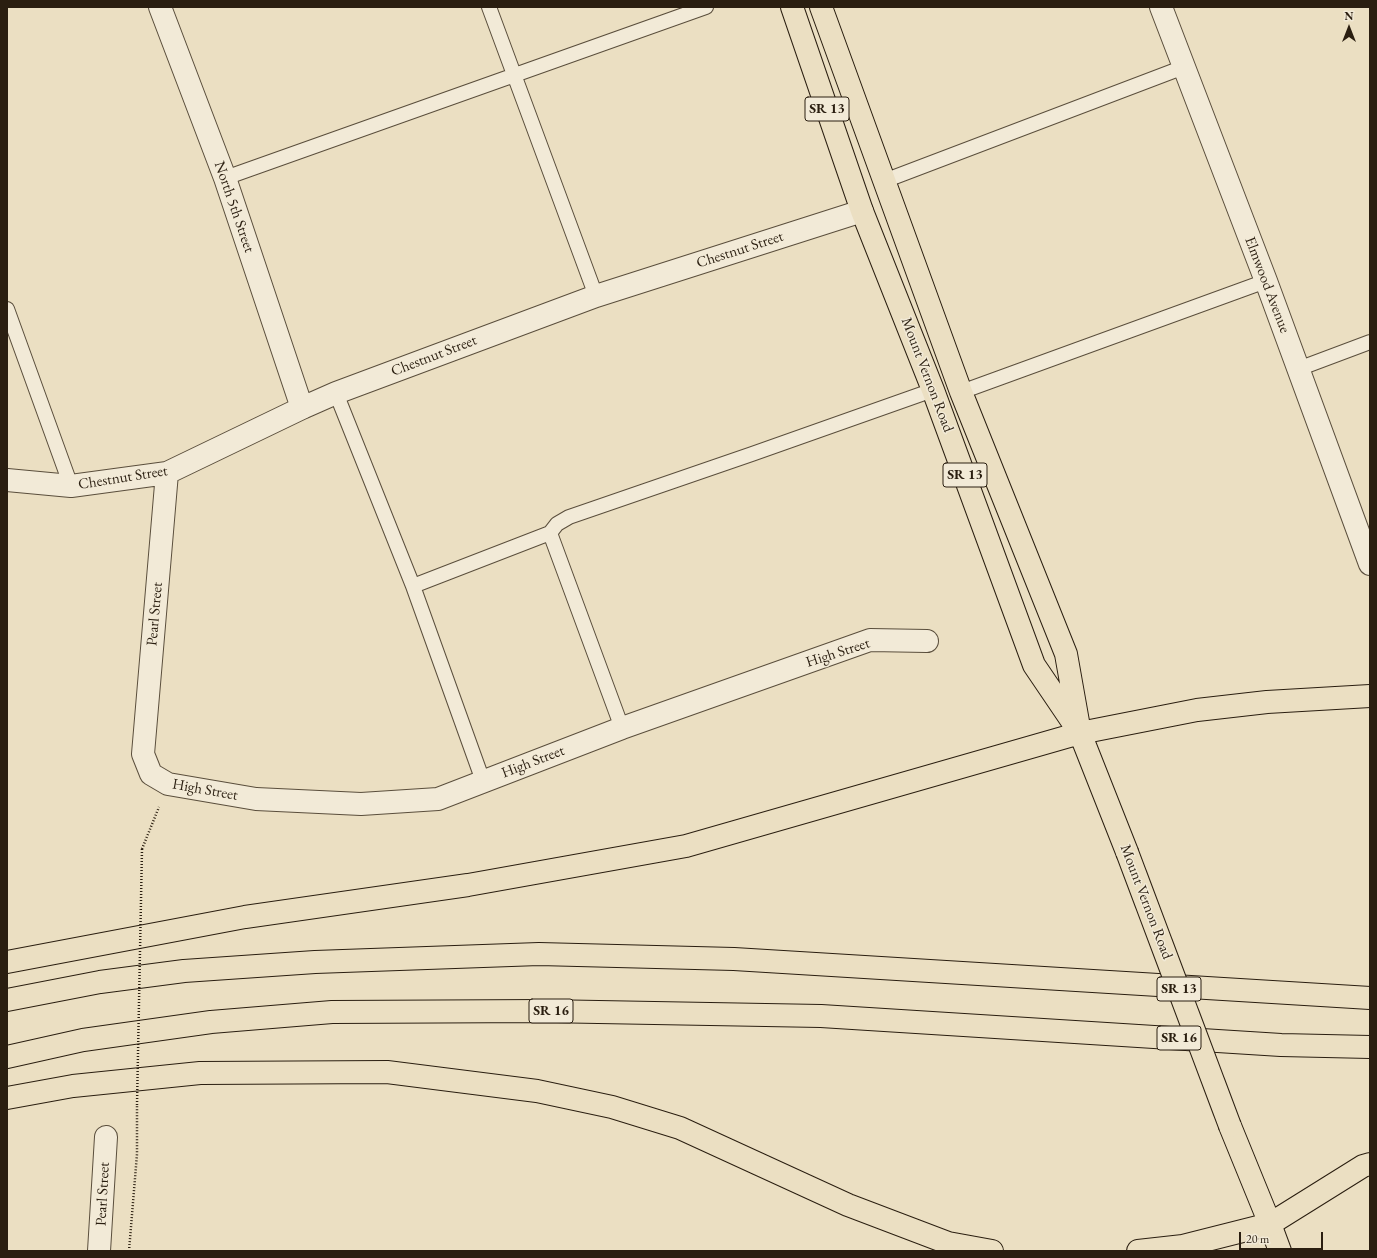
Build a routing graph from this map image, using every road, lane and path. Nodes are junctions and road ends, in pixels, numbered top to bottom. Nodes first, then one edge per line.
1 (160, 7) edge
2 (489, 7) edge
3 (706, 7) edge
4 (792, 7) edge
5 (821, 7) edge
6 (1161, 7) edge
7 (1184, 67) junction
8 (515, 75) junction
9 (225, 178) junction
10 (884, 181) junction
11 (862, 211) junction
12 (1266, 281) junction
13 (596, 296) junction
14 (7, 309) edge
15 (1370, 342) edge
16 (1298, 369) junction
17 (933, 390) junction
18 (961, 392) junction
19 (336, 393) junction
20 (302, 408) junction
21 (167, 473) junction
22 (7, 480) edge
23 (71, 486) junction
24 (550, 533) junction
25 (1370, 564) edge
26 (413, 586) junction
27 (927, 641) dead end
28 (1370, 696) edge
29 (622, 728) junction
30 (1080, 732) junction
31 (143, 754) joint
32 (483, 782) junction
33 (168, 784) junction
34 (7, 962) edge
35 (1370, 998) edge
36 (7, 1000) edge
37 (1370, 1047) edge
38 (7, 1057) edge
39 (7, 1098) edge
40 (106, 1137) dead end
41 (1370, 1164) edge
42 (1270, 1224) junction
43 (99, 1251) edge
44 (129, 1251) edge
45 (992, 1251) edge
46 (1138, 1251) edge
47 (1280, 1251) edge

1 - 9 street, North 5th Street
2 - 8 lane
3 - 8 lane
4 - 11 main road, Mount Vernon Road / SR 13
5 - 10 main road, Mount Vernon Road / SR 13
6 - 7 street, Elmwood Avenue
7 - 10 lane
7 - 12 street, Elmwood Avenue
8 - 9 lane
8 - 13 lane
9 - 20 street, North 5th Street
10 - 18 main road, Mount Vernon Road / SR 13
11 - 13 street, Chestnut Street
11 - 17 main road, Mount Vernon Road / SR 13
12 - 16 street, Elmwood Avenue
12 - 18 lane
13 - 19 street, Chestnut Street
14 - 23 lane
15 - 16 lane
16 - 25 street, Elmwood Avenue
17 - 24 lane
17 - 30 main road, Mount Vernon Road / SR 13
18 - 30 main road, Mount Vernon Road / SR 13
19 - 20 street, Chestnut Street
19 - 26 lane
20 - 21 street, Chestnut Street
21 - 23 street, Chestnut Street
21 - 31 street, Pearl Street
22 - 23 street, Chestnut Street
24 - 26 lane
24 - 29 lane
26 - 32 lane
27 - 29 street, High Street
28 - 30 main road
29 - 32 street, High Street
30 - 34 main road
30 - 42 main road, Mount Vernon Road / SR 13, bridge
31 - 33 street, High Street
32 - 33 street, High Street
33 - 44 path, bridge
35 - 36 main road
37 - 38 main road, SR 16
39 - 45 main road
40 - 43 street, Pearl Street
41 - 42 main road
42 - 46 main road
42 - 47 main road, Mount Vernon Road / SR 13

